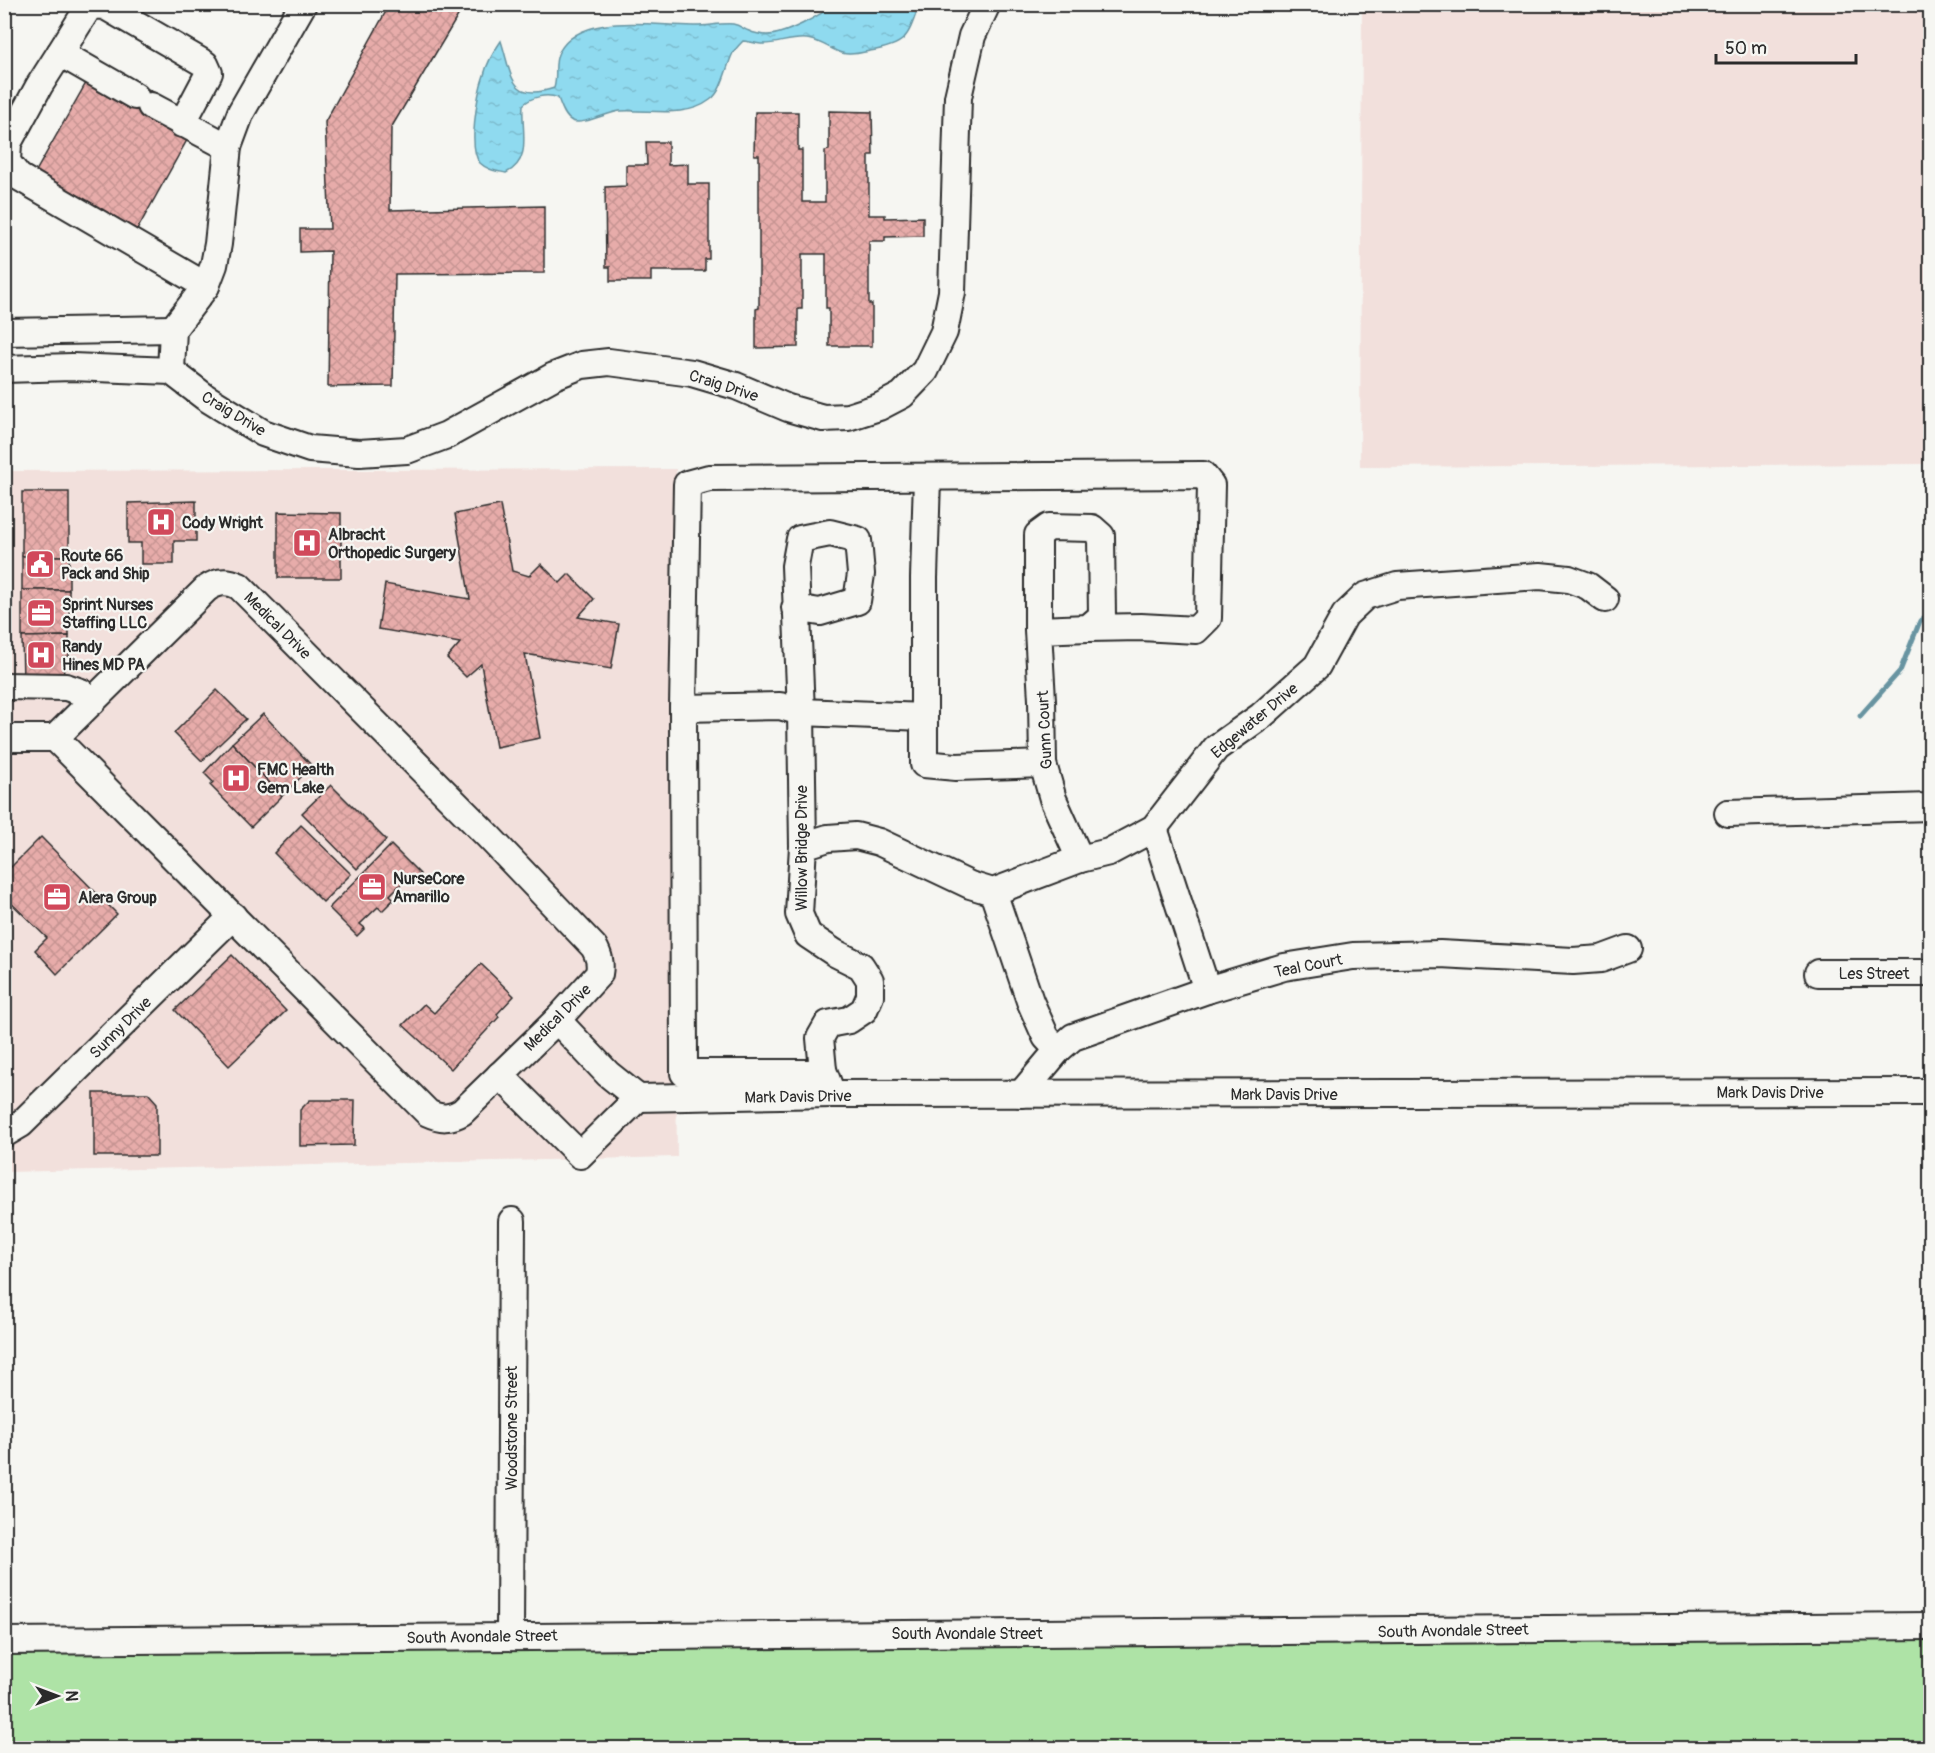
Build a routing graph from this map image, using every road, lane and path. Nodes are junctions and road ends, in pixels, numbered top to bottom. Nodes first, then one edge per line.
1 (303, 4) edge
2 (987, 4) edge
3 (60, 53) junction
4 (182, 124) junction
5 (228, 147) junction
6 (206, 286) junction
7 (173, 329) junction
8 (4, 332) edge
9 (54, 332) junction
10 (54, 368) junction
11 (4, 369) edge
12 (171, 371) junction
13 (927, 478) junction
14 (1605, 599) dead end
15 (795, 608) dead end
16 (1088, 628) junction
17 (1038, 630) junction
18 (4, 686) edge
19 (92, 702) junction
20 (684, 708) junction
21 (801, 712) junction
22 (924, 717) junction
23 (4, 738) edge
24 (55, 738) junction
25 (1043, 764) junction
26 (1930, 807) edge
27 (1728, 813) dead end
28 (1154, 828) junction
29 (803, 846) junction
30 (1080, 859) junction
31 (993, 892) junction
32 (233, 916) junction
33 (1628, 949) dead end
34 (1930, 973) edge
35 (1818, 974) dead end
36 (1207, 990) junction
37 (557, 1020) junction
38 (1058, 1050) junction
39 (823, 1071) junction
40 (500, 1075) junction
41 (1930, 1092) edge
42 (832, 1094) junction
43 (1021, 1094) junction
44 (638, 1098) junction
45 (4, 1134) edge
46 (513, 1221) dead end
47 (1930, 1626) edge
48 (510, 1636) junction
49 (4, 1641) edge

1 - 5 street
2 - 12 street, Craig Drive
3 - 4 street
3 - 4 street
3 - 6 street
4 - 5 street
5 - 6 street
6 - 7 street
7 - 9 street
7 - 12 street
8 - 9 street
9 - 10 street
10 - 11 street
10 - 12 street
13 - 16 street
13 - 20 street
13 - 22 street
14 - 28 street, Edgewater Drive
15 - 21 street, Willow Bridge Drive
16 - 17 street
16 - 17 street, Gunn Court
17 - 25 street, Gunn Court
18 - 19 street
19 - 24 street, Medical Drive
19 - 37 street, Medical Drive
20 - 21 street
20 - 39 street
21 - 22 street
21 - 29 street, Willow Bridge Drive
22 - 25 street
23 - 24 street
24 - 32 street, Medical Drive
25 - 30 street, Gunn Court
26 - 27 street
28 - 30 street, Edgewater Drive
28 - 36 street
29 - 31 street
29 - 39 street, Willow Bridge Drive
30 - 31 street, Edgewater Drive
31 - 38 street
32 - 40 street, Medical Drive
32 - 45 street, Sunny Drive
33 - 36 street, Teal Court
34 - 35 street, Les Street
36 - 38 street, Teal Court
37 - 40 street, Medical Drive
37 - 44 street
38 - 43 street, Teal Court
39 - 42 street, Willow Bridge Drive
40 - 44 street
41 - 43 street, Mark Davis Drive
42 - 43 street, Mark Davis Drive
42 - 44 street, Mark Davis Drive
46 - 48 street, Woodstone Street
47 - 48 street, South Avondale Street
48 - 49 street, South Avondale Street

